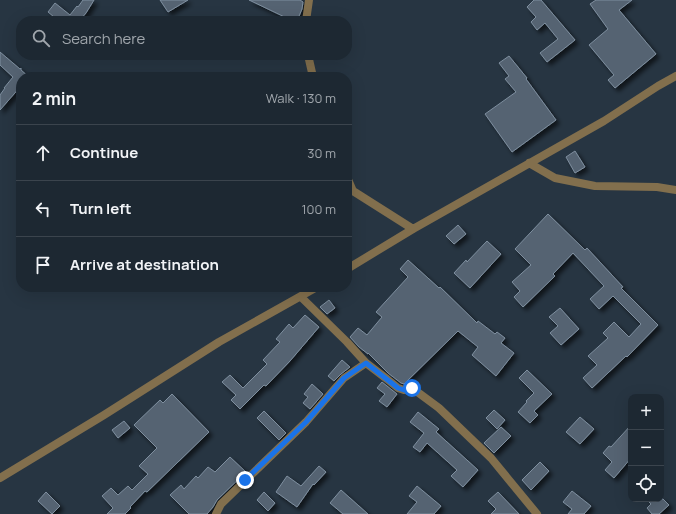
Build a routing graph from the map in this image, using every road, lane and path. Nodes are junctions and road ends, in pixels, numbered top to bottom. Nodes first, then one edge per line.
1 (309, 0) edge
2 (307, 16) edge
3 (309, 60) edge
4 (311, 72) edge
5 (676, 76) edge
6 (529, 163) junction
7 (352, 189) edge
8 (676, 190) edge
9 (413, 229) junction
10 (352, 266) edge
11 (309, 292) edge
12 (301, 297) junction
13 (366, 363) junction
14 (0, 478) edge
15 (216, 514) edge
16 (537, 514) edge

1 - 2 street
3 - 4 street
5 - 6 street
6 - 8 street
6 - 9 street
7 - 9 street
9 - 10 street
11 - 12 street
12 - 13 street
12 - 14 street
13 - 15 street
13 - 16 street

